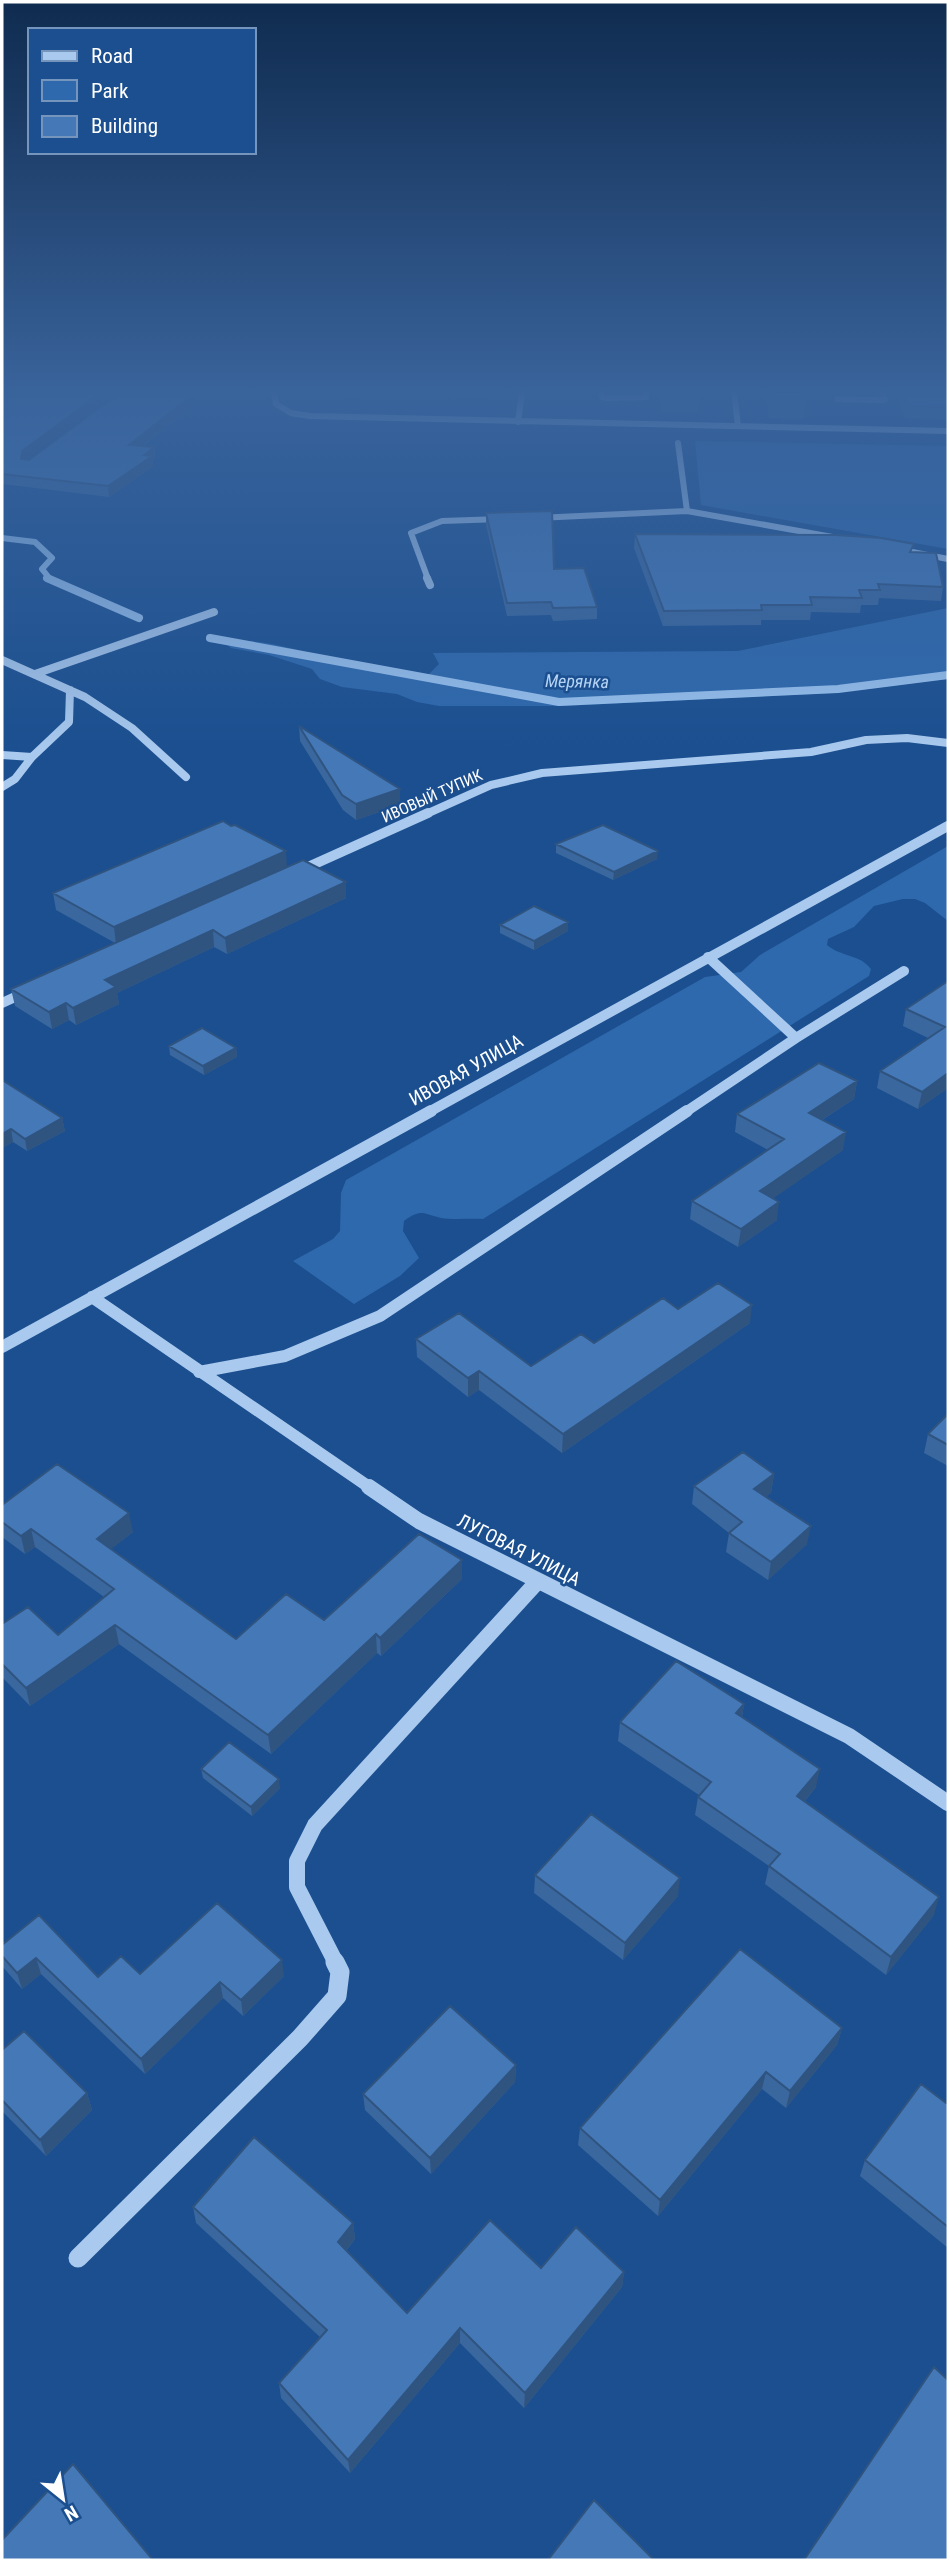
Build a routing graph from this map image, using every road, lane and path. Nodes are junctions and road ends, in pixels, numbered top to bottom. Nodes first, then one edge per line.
1 (676, 512) edge
2 (690, 512) edge
3 (510, 519) edge
4 (523, 519) edge
5 (846, 539) edge
6 (886, 547) edge
7 (948, 559) edge
8 (430, 585) dead end
9 (214, 612) dead end
10 (2, 660) edge
11 (35, 674) junction
12 (70, 690) junction
13 (948, 743) edge
14 (2, 755) edge
15 (32, 757) junction
16 (186, 777) dead end
17 (2, 787) edge
18 (948, 827) edge
19 (290, 874) edge
20 (708, 957) junction
21 (904, 971) dead end
22 (39, 986) edge
23 (2, 1003) edge
24 (796, 1038) junction
25 (92, 1297) junction
26 (2, 1347) edge
27 (199, 1372) junction
28 (538, 1581) junction
29 (948, 1803) edge
30 (78, 2258) dead end

1 - 4 street
2 - 5 street
3 - 8 street
6 - 7 street
9 - 11 street
10 - 11 street
11 - 12 street
12 - 15 street
12 - 16 street
13 - 19 street, ИВОВЫЙ ТУПИК
14 - 15 street
15 - 17 street
18 - 20 street, ИВОВАЯ УЛИЦА
20 - 24 street
20 - 25 street, ИВОВАЯ УЛИЦА
21 - 24 street
22 - 23 street
24 - 27 street
25 - 26 street, ИВОВАЯ УЛИЦА
25 - 27 street, ЛУГОВАЯ УЛИЦА
27 - 28 street, ЛУГОВАЯ УЛИЦА
28 - 29 street, ЛУГОВАЯ УЛИЦА
28 - 30 street

